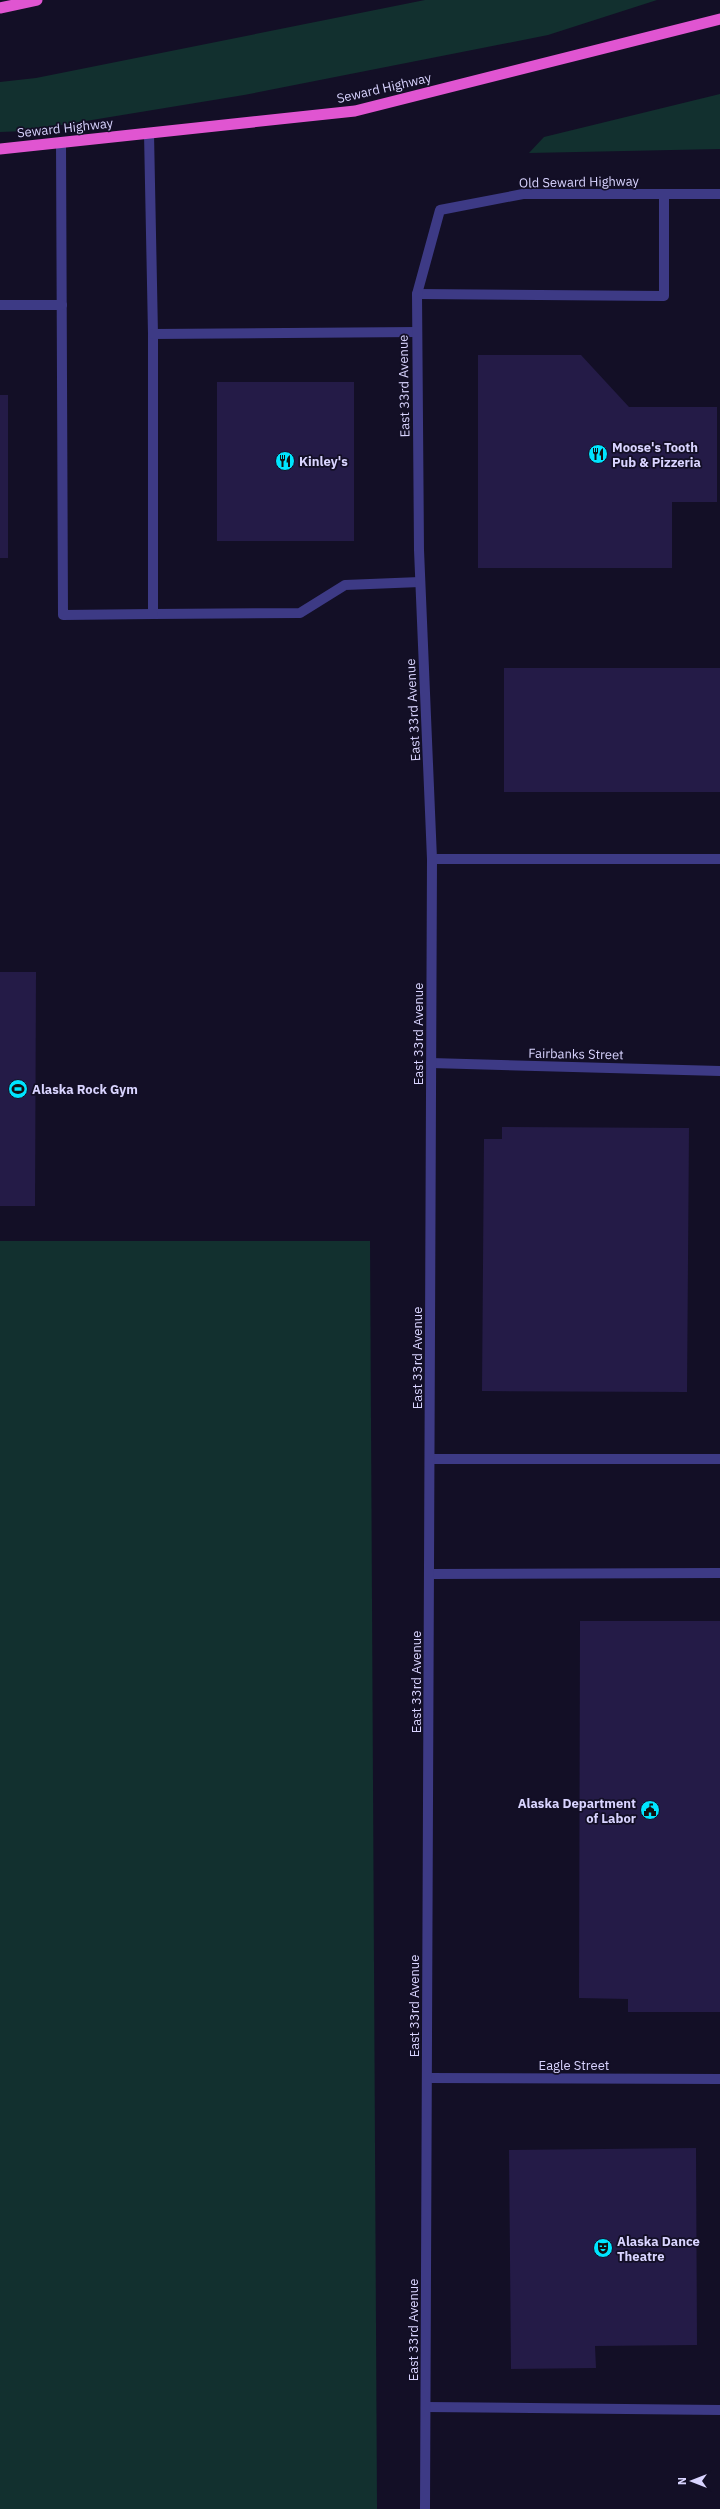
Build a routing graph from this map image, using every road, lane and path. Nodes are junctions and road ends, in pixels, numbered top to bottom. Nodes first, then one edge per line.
1 (37, 0) edge
2 (0, 8) edge
3 (720, 19) edge
4 (149, 133) junction
5 (61, 142) junction
6 (0, 149) edge
7 (664, 194) junction
8 (720, 194) edge
9 (440, 210) joint
10 (417, 294) junction
11 (0, 305) edge
12 (62, 305) junction
13 (417, 332) junction
14 (153, 334) junction
15 (420, 582) junction
16 (153, 614) junction
17 (432, 859) junction
18 (720, 859) edge
19 (431, 1063) junction
20 (720, 1070) edge
21 (430, 1459) junction
22 (720, 1459) edge
23 (720, 1573) edge
24 (429, 1574) junction
25 (427, 2078) junction
26 (720, 2079) edge
27 (426, 2407) junction
28 (720, 2410) edge
29 (425, 2509) edge

1 - 2 highway
3 - 4 highway, Seward Highway
4 - 5 highway, Seward Highway
4 - 14 street
5 - 6 highway, Seward Highway
5 - 12 street
7 - 8 street, Old Seward Highway
7 - 9 street, Old Seward Highway
7 - 10 street
9 - 10 street, East 33rd Avenue
10 - 13 street, East 33rd Avenue
11 - 12 street
12 - 16 street
13 - 14 street
13 - 15 street, East 33rd Avenue
14 - 16 street
15 - 16 street
15 - 17 street, East 33rd Avenue
17 - 18 street
17 - 19 street, East 33rd Avenue
19 - 20 street, Fairbanks Street
19 - 21 street, East 33rd Avenue
21 - 22 street
21 - 24 street, East 33rd Avenue
23 - 24 street
24 - 25 street, East 33rd Avenue
25 - 26 street, Eagle Street
25 - 27 street, East 33rd Avenue
27 - 28 street
27 - 29 street, East 33rd Avenue

